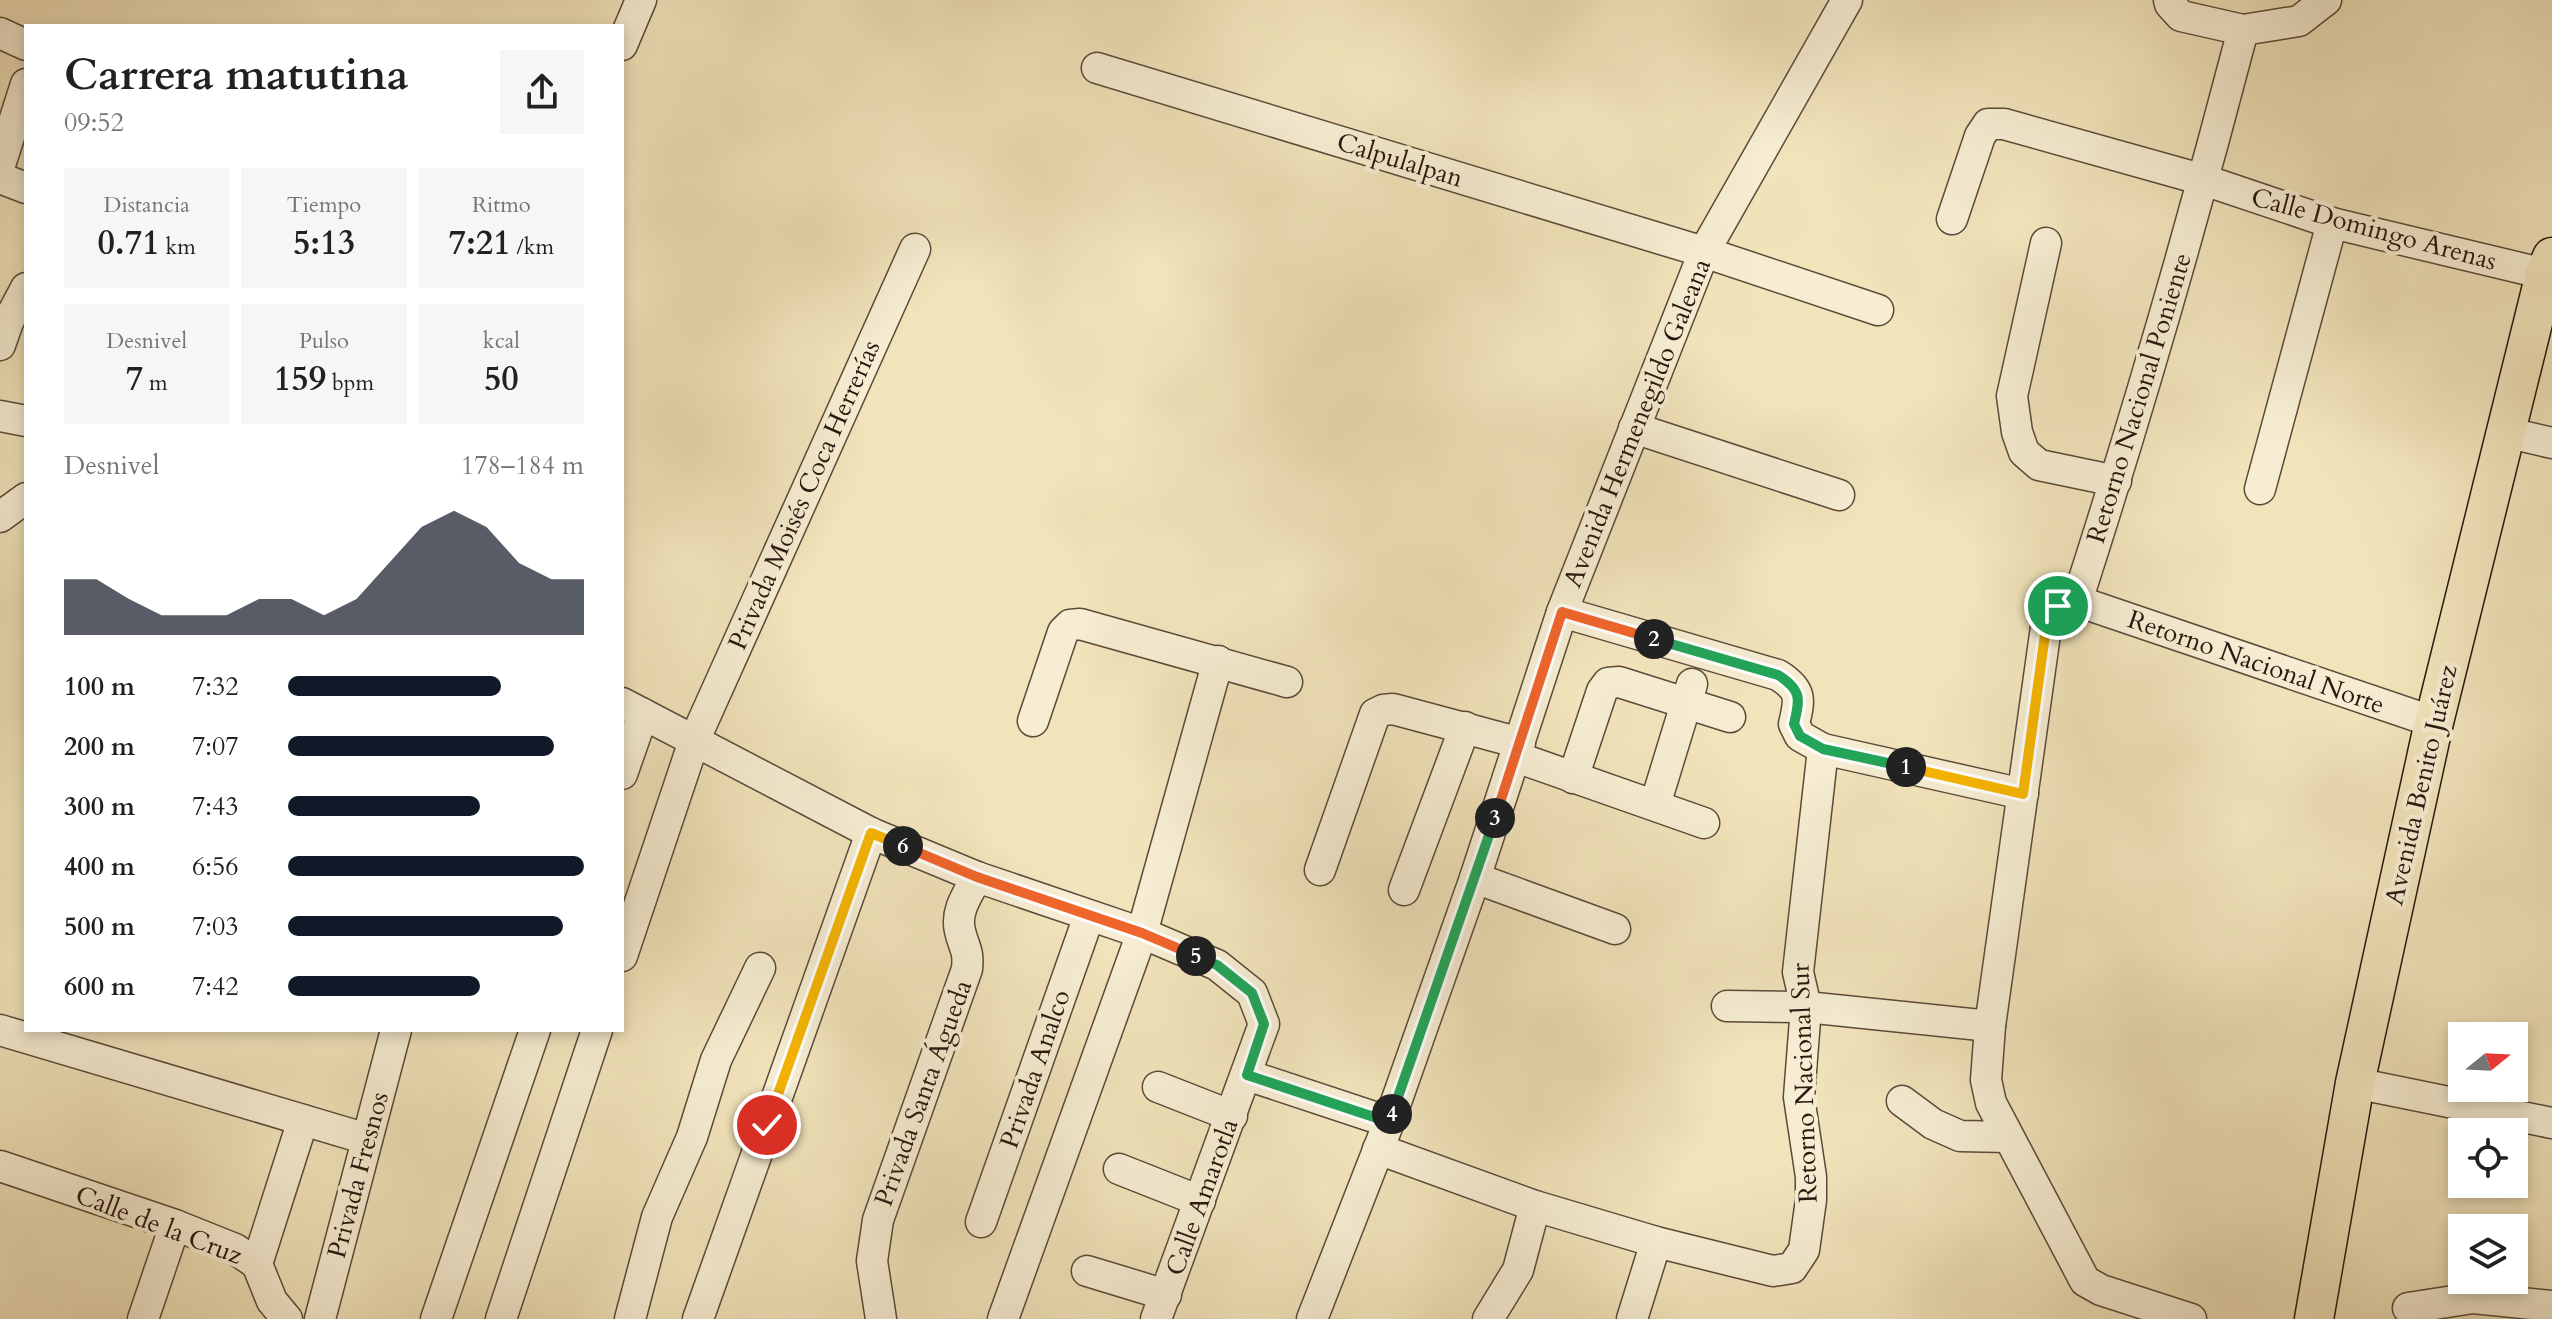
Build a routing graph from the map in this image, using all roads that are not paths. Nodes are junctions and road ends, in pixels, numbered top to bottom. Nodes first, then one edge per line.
1 (641, 0) edge
2 (1847, 0) edge
3 (2169, 0) edge
4 (2326, 0) edge
5 (2243, 30) junction
6 (0, 33) edge
7 (624, 40) edge
8 (24, 44) edge
9 (1097, 68) dead end
10 (24, 90) edge
11 (0, 165) edge
12 (0, 178) edge
13 (2204, 180) junction
14 (24, 187) edge
15 (1952, 219) dead end
16 (2332, 223) junction
17 (2046, 243) dead end
18 (915, 249) dead end
19 (1704, 252) junction
20 (2548, 266) edge
21 (24, 292) edge
22 (1878, 310) dead end
23 (0, 345) edge
24 (0, 416) edge
25 (24, 421) edge
26 (1634, 428) junction
27 (2505, 432) junction
28 (2552, 443) edge
29 (2116, 481) junction
30 (2260, 489) dead end
31 (1839, 495) dead end
32 (24, 499) edge
33 (0, 517) edge
34 (2077, 601) junction
35 (1562, 612) junction
36 (1218, 661) junction
37 (1287, 682) dead end
38 (1689, 692) junction
39 (632, 709) edge
40 (1730, 717) dead end
41 (1033, 721) dead end
42 (2434, 722) junction
43 (1465, 727) junction
44 (694, 741) junction
45 (1823, 749) junction
46 (1518, 750) junction
47 (624, 761) edge
48 (1573, 778) junction
49 (2023, 794) junction
50 (1655, 805) junction
51 (1704, 823) dead end
52 (871, 833) junction
53 (1320, 870) dead end
54 (977, 877) junction
55 (1475, 878) junction
56 (1404, 890) dead end
57 (1089, 916) junction
58 (1615, 929) dead end
59 (1142, 933) junction
60 (624, 950) edge
61 (760, 968) dead end
62 (1727, 1006) dead end
63 (1806, 1007) junction
64 (1990, 1026) junction
65 (0, 1030) edge
66 (395, 1032) edge
67 (534, 1032) edge
68 (596, 1032) edge
69 (1247, 1075) junction
70 (2355, 1083) junction
71 (1158, 1087) dead end
72 (1902, 1101) dead end
73 (1232, 1116) junction
74 (303, 1120) junction
75 (2552, 1123) edge
76 (1383, 1136) junction
77 (2008, 1137) junction
78 (367, 1139) junction
79 (0, 1166) edge
80 (1119, 1169) dead end
81 (1200, 1201) junction
82 (1535, 1206) junction
83 (981, 1222) dead end
84 (175, 1225) junction
85 (1656, 1242) junction
86 (257, 1264) junction
87 (1087, 1271) dead end
88 (2552, 1306) edge
89 (1161, 1307) edge
90 (2408, 1308) dead end
91 (275, 1313) edge
92 (2173, 1316) edge
93 (143, 1319) edge
94 (320, 1319) edge
95 (436, 1319) edge
96 (501, 1319) edge
97 (630, 1319) edge
98 (698, 1319) edge
99 (881, 1319) edge
100 (1003, 1319) edge
101 (1312, 1319) edge
102 (1488, 1319) edge
103 (1632, 1319) edge
104 (2314, 1319) edge

1 - 7 street
2 - 19 street, Avenida Hermenegildo Galeana
3 - 5 street
4 - 5 street
5 - 13 street, Retorno Nacional Poniente
6 - 8 street
9 - 19 street, Calpulalpan
10 - 11 street
12 - 14 street
13 - 15 street, Calle Domingo Arenas
13 - 16 street, Calle Domingo Arenas
13 - 29 street, Retorno Nacional Poniente
16 - 20 street, Calle Domingo Arenas
16 - 30 street
17 - 29 street
18 - 44 street, Privada Moisés Coca Herrerías
19 - 22 street, Calpulalpan
19 - 26 street, Avenida Hermenegildo Galeana
20 - 27 main road, Avenida Benito Juárez
21 - 23 street
24 - 25 street
26 - 31 street
26 - 35 street, Avenida Hermenegildo Galeana
27 - 28 street
27 - 42 main road, Avenida Benito Juárez
29 - 34 street, Retorno Nacional Poniente
32 - 33 street
34 - 42 street, Retorno Nacional Norte
34 - 49 street
35 - 45 street
35 - 46 street, Avenida Hermenegildo Galeana
36 - 37 street
36 - 41 street
36 - 59 street
38 - 40 street
38 - 48 street
38 - 50 street
39 - 44 street, Calle Amarotla
39 - 47 street
42 - 70 main road, Avenida Benito Juárez
43 - 46 street
43 - 53 street
43 - 56 street
44 - 52 street, Calle Amarotla
44 - 60 street, Privada Moisés Coca Herrerías
45 - 49 street
45 - 63 street, Retorno Nacional Sur
46 - 48 street
46 - 55 street, Avenida Hermenegildo Galeana
48 - 50 street
49 - 64 street
50 - 51 street
52 - 54 street, Calle Amarotla
52 - 98 street
54 - 57 street, Calle Amarotla
54 - 99 street, Privada Santa Águeda
55 - 58 street
55 - 76 street, Avenida Hermenegildo Galeana
57 - 59 street, Calle Amarotla
57 - 83 street, Privada Analco
59 - 69 street, Calle Amarotla
59 - 100 street
61 - 97 street
62 - 63 street
63 - 64 street
63 - 85 street, Retorno Nacional Sur
64 - 77 street
65 - 74 street
66 - 78 street, Privada Fresnos
67 - 95 street
68 - 96 street
69 - 73 street, Calle Amarotla
69 - 76 street, Retorno Nacional Sur
70 - 75 street
70 - 104 main road, Avenida Benito Juárez
71 - 73 street
72 - 77 street
73 - 81 street, Calle Amarotla
74 - 78 street
74 - 86 street
76 - 82 street, Retorno Nacional Sur
76 - 101 street, Avenida Hermenegildo Galeana
77 - 92 street
78 - 94 street, Privada Fresnos
79 - 84 street, Calle de la Cruz
80 - 81 street
81 - 89 street, Calle Amarotla
82 - 85 street, Retorno Nacional Sur
82 - 102 street
84 - 86 street, Calle de la Cruz
84 - 93 street
85 - 103 street
86 - 91 street, Calle de la Cruz
87 - 89 street
88 - 90 street

